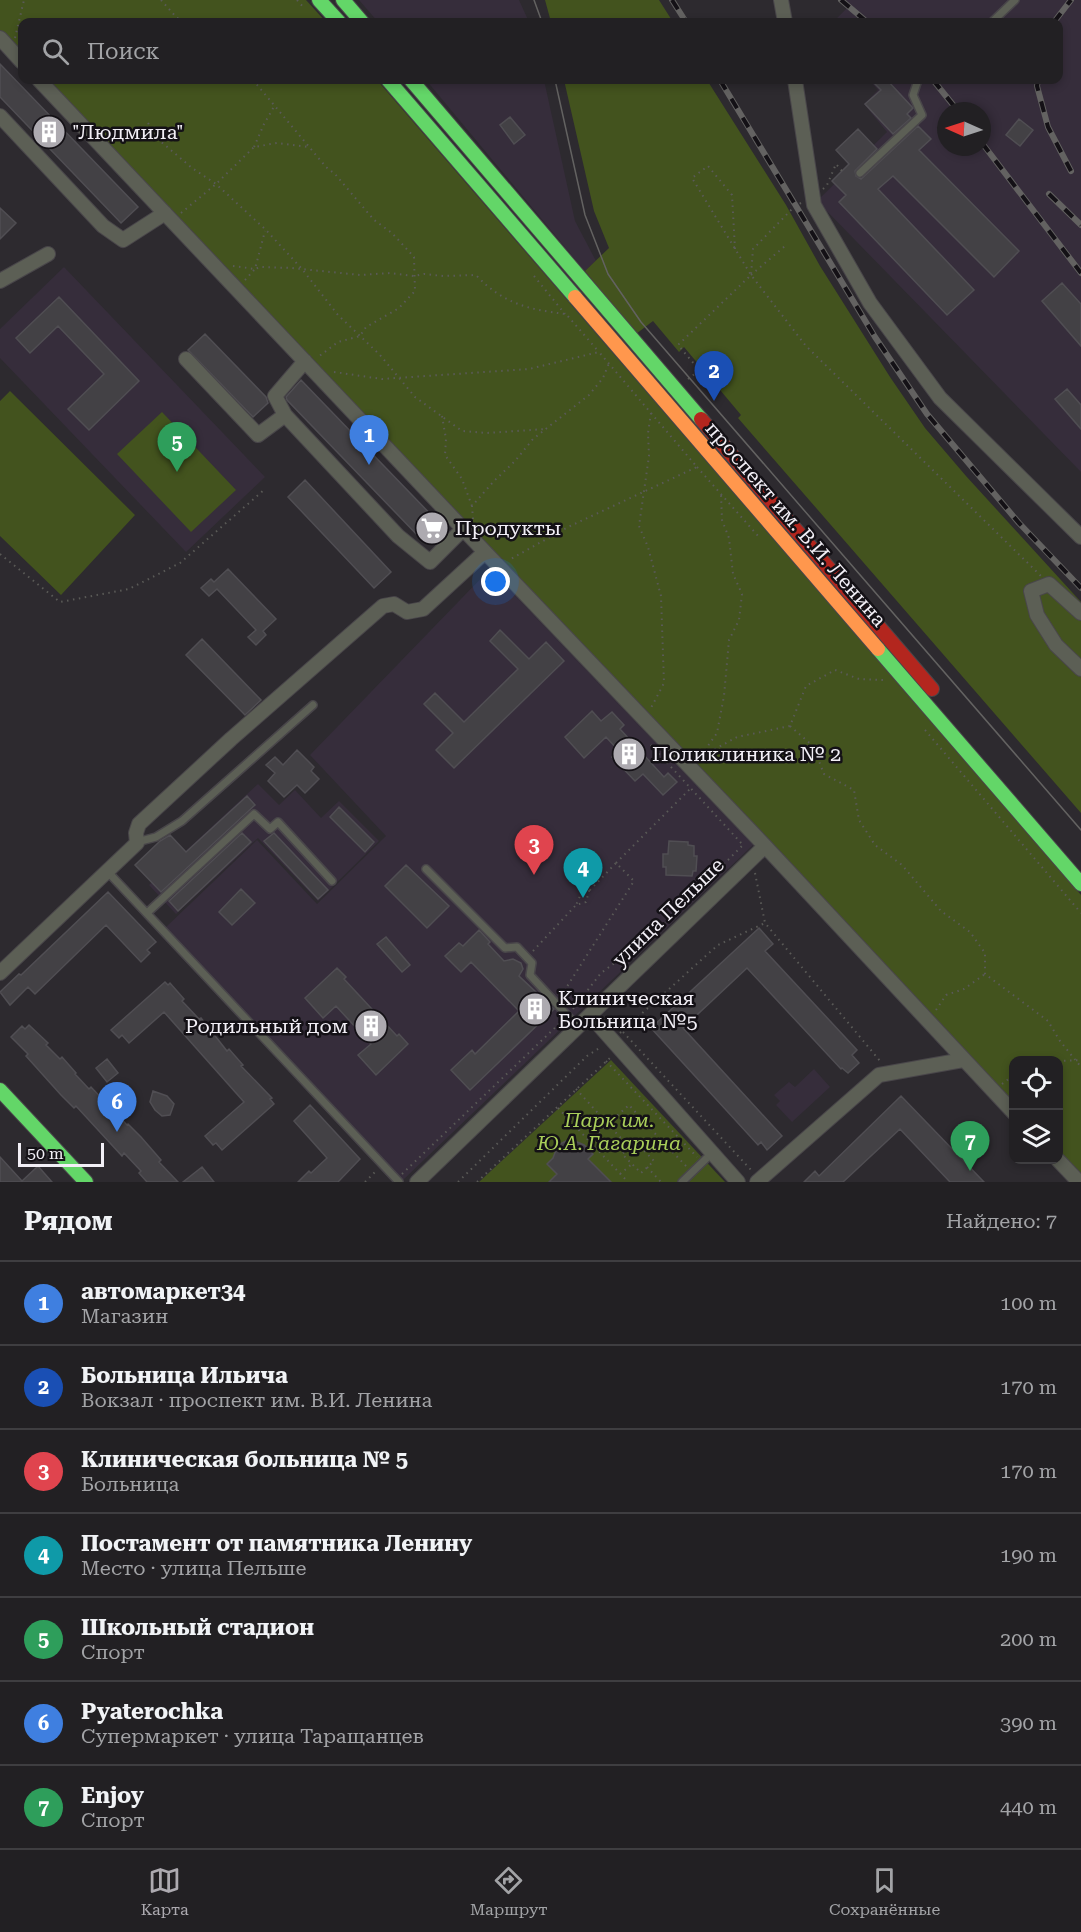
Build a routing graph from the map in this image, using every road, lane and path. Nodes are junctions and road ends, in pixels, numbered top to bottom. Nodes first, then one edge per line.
1 (24, 0) edge
2 (161, 0) edge
3 (319, 0) edge
4 (343, 0) edge
5 (781, 0) edge
6 (1015, 0) edge
7 (22, 18) edge
8 (177, 18) edge
9 (335, 18) edge
10 (359, 18) edge
11 (784, 18) edge
12 (996, 18) edge
13 (0, 38) edge
14 (18, 57) edge
15 (43, 84) edge
16 (257, 84) edge
17 (391, 84) edge
18 (414, 84) edge
19 (796, 84) edge
20 (917, 84) edge
21 (275, 105) junction
22 (0, 116) edge
23 (148, 123) dead end
24 (254, 147) junction
25 (309, 147) junction
26 (842, 171) dead end
27 (860, 173) dead end
28 (216, 184) junction
29 (813, 198) junction
30 (169, 217) junction
31 (266, 230) junction
32 (785, 246) dead end
33 (735, 249) junction
34 (48, 254) dead end
35 (255, 268) junction
36 (218, 269) junction
37 (302, 269) junction
38 (751, 275) junction
39 (414, 276) junction
40 (0, 281) edge
41 (237, 290) junction
42 (360, 336) junction
43 (599, 352) junction
44 (186, 359) dead end
45 (609, 363) junction
46 (308, 365) junction
47 (398, 377) junction
48 (687, 380) dead end
49 (651, 413) junction
50 (285, 416) junction
51 (442, 416) junction
52 (546, 429) junction
53 (697, 468) junction
54 (264, 490) dead end
55 (646, 492) junction
56 (721, 494) junction
57 (472, 506) junction
58 (463, 529) junction
59 (1081, 537) edge
60 (760, 538) dead end
61 (485, 552) junction
62 (0, 554) edge
63 (498, 566) junction
64 (1049, 584) junction
65 (1081, 614) edge
66 (1081, 669) edge
67 (875, 671) dead end
68 (941, 699) dead end
69 (313, 705) dead end
70 (645, 720) junction
71 (921, 725) dead end
72 (790, 726) junction
73 (643, 737) dead end
74 (691, 788) junction
75 (1050, 827) dead end
76 (137, 843) junction
77 (744, 845) junction
78 (765, 846) junction
79 (751, 860) junction
80 (616, 863) junction
81 (1081, 863) edge
82 (426, 869) dead end
83 (107, 871) junction
84 (332, 881) dead end
85 (1081, 884) edge
86 (589, 891) junction
87 (576, 905) junction
88 (147, 913) junction
89 (1081, 913) edge
90 (765, 923) junction
91 (526, 957) junction
92 (0, 973) edge
93 (985, 974) junction
94 (556, 1003) junction
95 (568, 1016) junction
96 (590, 1016) junction
97 (928, 1022) junction
98 (578, 1027) junction
99 (618, 1040) junction
100 (963, 1060) junction
101 (1081, 1060) edge
102 (606, 1061) junction
103 (1063, 1061) edge
104 (1076, 1061) junction
105 (1081, 1067) edge
106 (890, 1073) junction
107 (1009, 1079) edge
108 (997, 1087) dead end
109 (576, 1089) junction
110 (2, 1095) edge
111 (557, 1107) junction
112 (1011, 1110) edge
113 (608, 1124) junction
114 (660, 1138) junction
115 (590, 1141) junction
116 (629, 1148) junction
117 (645, 1152) junction
118 (707, 1158) junction
119 (632, 1164) junction
120 (1062, 1164) edge
121 (647, 1167) junction
122 (376, 1171) dead end
123 (693, 1172) junction
124 (620, 1174) junction
125 (398, 1181) edge
126 (758, 1181) edge
127 (86, 1182) edge
128 (365, 1182) edge
129 (417, 1182) edge
130 (458, 1182) edge
131 (477, 1182) edge
132 (628, 1182) edge
133 (661, 1182) edge
134 (682, 1182) edge
135 (738, 1182) edge
136 (1079, 1182) edge

1 - 7 path
2 - 8 path
3 - 9 main road
4 - 10 main road
5 - 11 street
6 - 12 lane
13 - 14 street
15 - 30 street
16 - 21 path
17 - 85 main road, проспект им. В.И. Ленина
18 - 68 main road, проспект им. В.И. Ленина
19 - 29 street
20 - 27 lane
21 - 24 path
21 - 25 path
22 - 30 street
23 - 28 path
24 - 25 path
24 - 28 path
25 - 39 path
26 - 29 path
28 - 30 path
28 - 31 path
29 - 38 path
29 - 59 street
30 - 36 street
31 - 35 path
31 - 37 path
32 - 38 path
33 - 33 path
33 - 38 path
34 - 40 street
35 - 36 path
35 - 37 path
35 - 41 path
36 - 41 street
37 - 39 path
37 - 42 path
38 - 48 path
38 - 64 path
39 - 42 path
39 - 43 path
41 - 46 street
42 - 46 path
42 - 47 path
43 - 45 path
43 - 47 path
44 - 50 street
45 - 49 path
45 - 52 path
46 - 47 path
46 - 50 street
46 - 58 street
47 - 51 path
49 - 53 path
49 - 55 path
50 - 58 street
51 - 52 path
51 - 57 path
52 - 57 path
53 - 55 path
53 - 56 path
54 - 62 path
55 - 63 path
55 - 70 path
56 - 60 path
56 - 72 path
57 - 58 path
58 - 61 street
61 - 63 street
61 - 76 street
63 - 70 street
64 - 65 street
64 - 66 street
67 - 72 path
69 - 76 lane
70 - 78 street
71 - 89 path
72 - 93 path
73 - 74 path
74 - 77 path
74 - 80 path
75 - 81 main road
76 - 83 street
77 - 79 path
77 - 95 path
78 - 79 street, улица Пельше
78 - 97 street
79 - 90 path
79 - 96 street, улица Пельше
80 - 86 path
80 - 94 path
82 - 91 lane
83 - 88 lane
83 - 92 street
84 - 88 lane
86 - 87 path
86 - 87 path
87 - 91 path
88 - 125 lane
90 - 99 path
90 - 106 path
91 - 94 lane
93 - 97 path
93 - 104 path
94 - 95 lane
95 - 98 lane
95 - 125 path
96 - 98 street, улица Пельше
96 - 99 street
97 - 100 street
98 - 129 street, улица Пельше
99 - 102 path
99 - 118 street
99 - 126 path
99 - 130 path
100 - 106 street
100 - 112 street
101 - 104 path
102 - 109 path
102 - 118 path
103 - 104 path
104 - 105 path
106 - 126 street
107 - 108 path
109 - 111 path
109 - 113 path
110 - 127 main road
111 - 115 path
111 - 131 path
113 - 114 path
113 - 115 path
113 - 116 path
114 - 117 path
114 - 123 path
115 - 124 path
116 - 117 path
116 - 119 path
117 - 121 path
118 - 123 lane
118 - 135 street
119 - 121 path
119 - 124 path
120 - 136 street
121 - 133 path
122 - 128 path
123 - 134 lane
124 - 132 path

